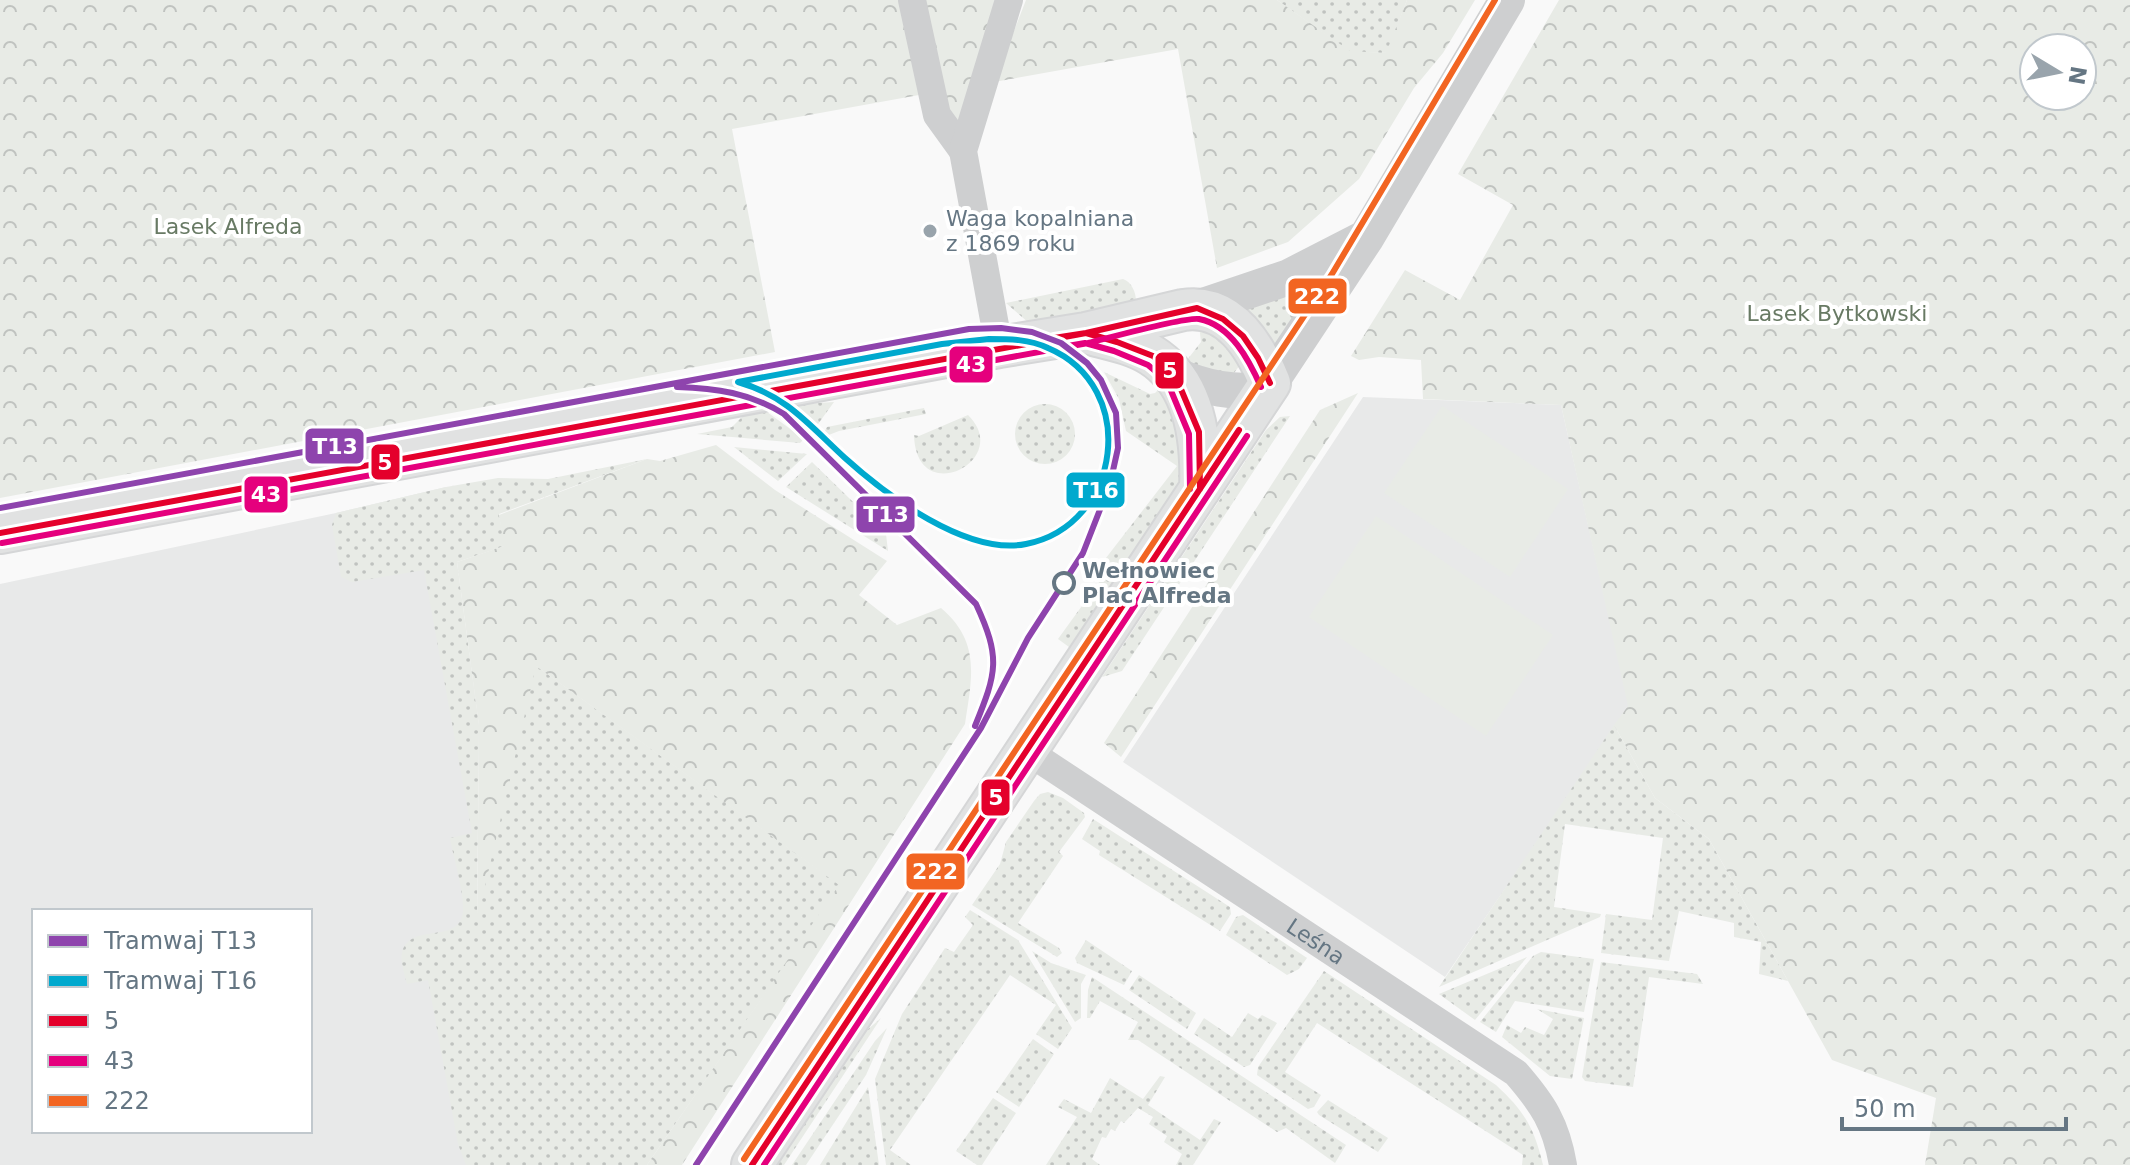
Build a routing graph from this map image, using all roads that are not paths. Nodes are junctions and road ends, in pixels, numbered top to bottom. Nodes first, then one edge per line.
1 (912, 0) edge
2 (1009, 0) edge
3 (1507, 0) edge
4 (963, 151) junction
5 (1366, 238) junction
6 (1197, 308) junction
7 (1086, 333) junction
8 (999, 347) junction
9 (1175, 375) junction
10 (1268, 386) junction
11 (1200, 489) junction
12 (0, 533) edge
13 (1027, 751) junction
14 (752, 1165) edge
15 (1563, 1165) edge

1 - 4 street
2 - 4 street
3 - 5 street
4 - 8 street
5 - 6 street
5 - 10 street
6 - 7 main road
6 - 10 main road
7 - 8 main road
7 - 9 main road
8 - 12 main road
9 - 10 street
9 - 11 main road
10 - 11 main road
11 - 13 main road
13 - 14 main road
13 - 15 street, Leśna

